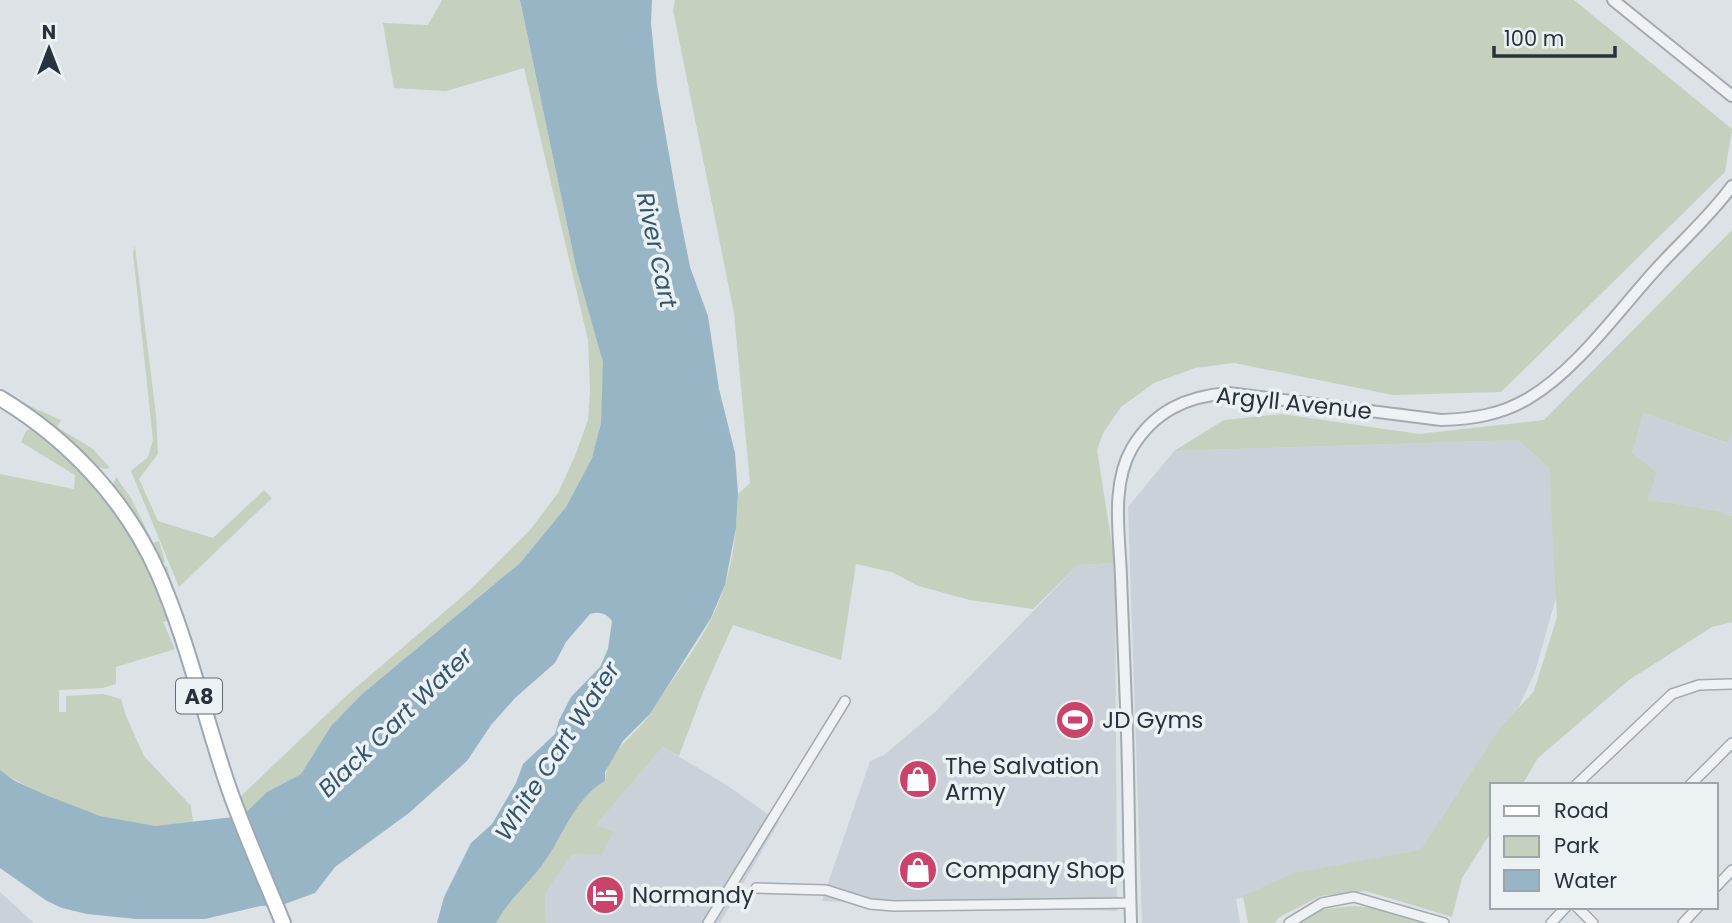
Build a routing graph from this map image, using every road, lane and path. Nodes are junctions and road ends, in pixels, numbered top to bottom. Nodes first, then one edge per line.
1 (1613, 0) edge
2 (1732, 96) edge
3 (1732, 186) edge
4 (0, 398) edge
5 (1732, 684) edge
6 (845, 701) dead end
7 (1732, 743) edge
8 (1578, 783) edge
9 (1692, 783) edge
10 (1732, 870) edge
11 (1718, 885) edge
12 (756, 888) dead end
13 (1130, 903) junction
14 (1564, 909) edge
15 (1579, 909) edge
16 (1696, 909) edge
17 (283, 922) edge
18 (708, 923) edge
19 (1131, 923) edge
20 (1289, 923) edge
21 (1444, 923) edge
22 (1551, 923) edge
23 (1593, 923) edge
24 (1683, 923) edge

1 - 2 street
3 - 13 street, Argyll Avenue
4 - 17 main road, A8
5 - 8 street
6 - 18 street
7 - 9 street
10 - 11 street
12 - 13 street
13 - 19 street, Argyll Avenue
14 - 22 street
15 - 23 street
16 - 24 street
20 - 21 street

